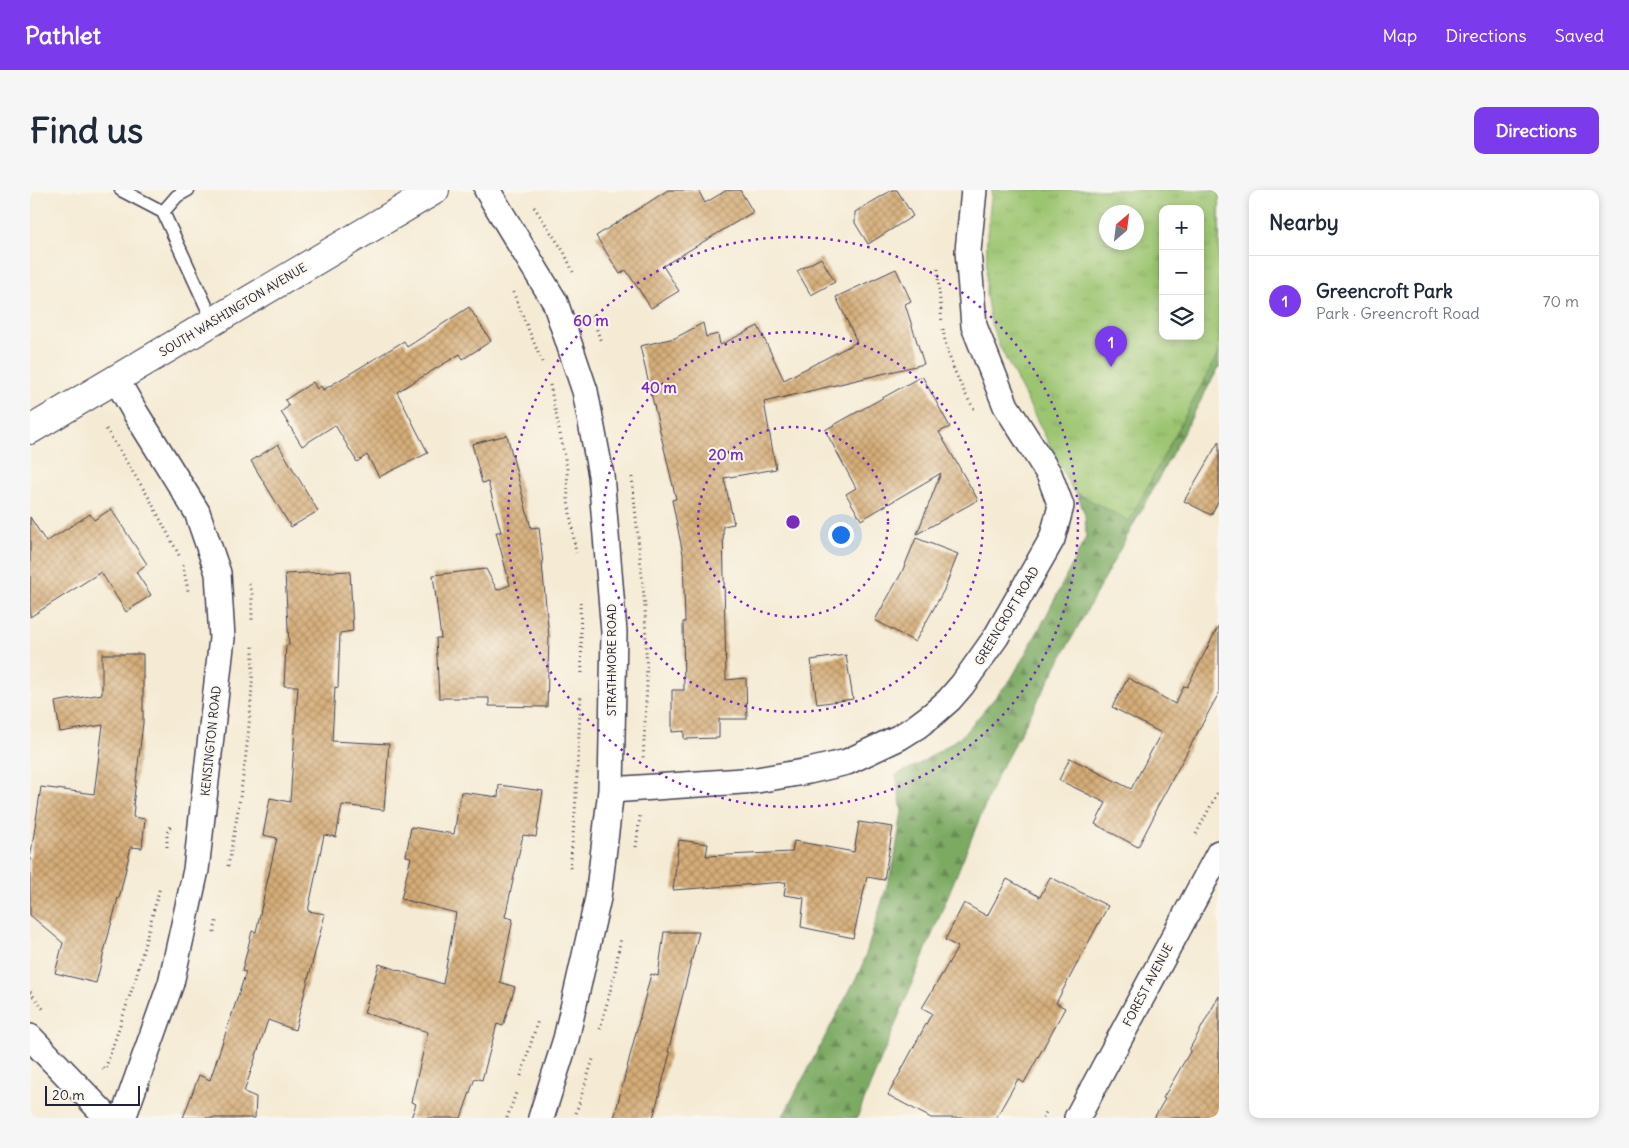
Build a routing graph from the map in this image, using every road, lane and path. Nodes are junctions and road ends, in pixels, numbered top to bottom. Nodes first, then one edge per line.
1 (121, 190) edge
2 (188, 190) edge
3 (435, 190) edge
4 (487, 190) edge
5 (974, 190) edge
6 (533, 206) dead end
7 (163, 212) junction
8 (938, 268) dead end
9 (576, 280) dead end
10 (509, 284) dead end
11 (589, 307) dead end
12 (213, 322) junction
13 (602, 342) dead end
14 (545, 368) dead end
15 (548, 376) dead end
16 (116, 379) junction
17 (975, 411) dead end
18 (106, 429) dead end
19 (30, 430) edge
20 (631, 471) dead end
21 (577, 557) dead end
22 (189, 594) dead end
23 (580, 595) dead end
24 (582, 684) dead end
25 (582, 694) dead end
26 (643, 762) dead end
27 (611, 790) junction
28 (640, 814) dead end
29 (174, 817) dead end
30 (167, 850) dead end
31 (635, 851) dead end
32 (1219, 853) edge
33 (570, 870) dead end
34 (160, 887) dead end
35 (623, 928) dead end
36 (30, 992) edge
37 (51, 1016) dead end
38 (540, 1016) dead end
39 (600, 1033) dead end
40 (30, 1036) edge
41 (595, 1051) dead end
42 (98, 1063) dead end
43 (520, 1079) dead end
44 (518, 1088) dead end
45 (108, 1118) edge
46 (122, 1118) edge
47 (507, 1118) edge
48 (541, 1118) edge
49 (574, 1118) edge
50 (1077, 1118) edge

1 - 7 lane
2 - 7 lane
3 - 12 street, SOUTH WASHINGTON AVENUE
4 - 27 street, STRATHMORE ROAD
5 - 27 street, GREENCROFT ROAD
6 - 9 path
7 - 12 lane
8 - 17 path
10 - 14 path
11 - 13 path
12 - 16 street, SOUTH WASHINGTON AVENUE
15 - 21 path
16 - 19 street, SOUTH WASHINGTON AVENUE
16 - 46 street, KENSINGTON ROAD
18 - 22 path
20 - 26 path
23 - 24 path
25 - 33 path
27 - 48 street, STRATHMORE ROAD
28 - 31 path
29 - 30 path
32 - 50 street, FOREST AVENUE
34 - 42 path
35 - 39 path
36 - 37 path
38 - 43 path
40 - 45 street
41 - 49 path
44 - 47 path

